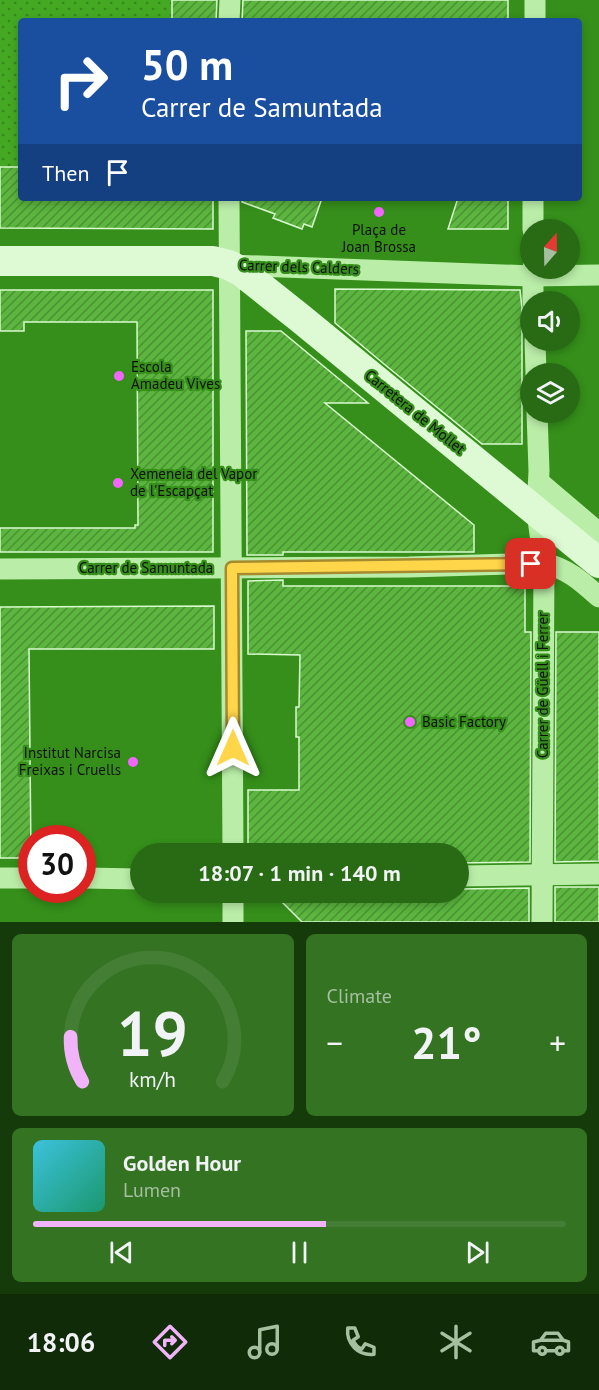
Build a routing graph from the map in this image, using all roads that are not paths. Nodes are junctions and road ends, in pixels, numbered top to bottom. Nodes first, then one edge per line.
1 (230, 0) edge
2 (535, 0) edge
3 (229, 18) edge
4 (535, 18) edge
5 (229, 201) edge
6 (533, 201) edge
7 (533, 219) edge
8 (0, 261) edge
9 (229, 265) junction
10 (520, 272) edge
11 (580, 274) edge
12 (599, 275) edge
13 (537, 423) edge
14 (539, 482) junction
15 (537, 512) junction
16 (599, 533) edge
17 (544, 563) junction
18 (599, 563) edge
19 (232, 568) junction
20 (0, 569) edge
21 (599, 597) edge
22 (233, 843) edge
23 (599, 874) edge
24 (542, 875) junction
25 (469, 876) edge
26 (0, 878) edge
27 (18, 878) edge
28 (96, 878) edge
29 (130, 879) edge
30 (233, 903) edge
31 (233, 922) edge
32 (542, 922) edge

1 - 3 street
2 - 4 street
5 - 9 street
6 - 7 street
8 - 9 main road, Carrer dels Calders
9 - 10 street, Carrer dels Calders
9 - 15 main road, Carretera de Mollet
9 - 19 street
11 - 12 street, Carrer dels Calders
13 - 14 street, Carrer de Güell i Ferrer
14 - 15 street, Carrer de Güell i Ferrer
14 - 16 street
15 - 17 street, Carrer de Güell i Ferrer
15 - 18 main road, Carretera de Mollet
17 - 19 street, Carrer de Samuntada
17 - 21 street
17 - 24 street, Carrer de Güell i Ferrer
19 - 20 street, Carrer de Samuntada
19 - 22 street
23 - 24 street
24 - 25 street
24 - 32 street, Carrer de Güell i Ferrer
26 - 27 street
28 - 29 street
30 - 31 street

